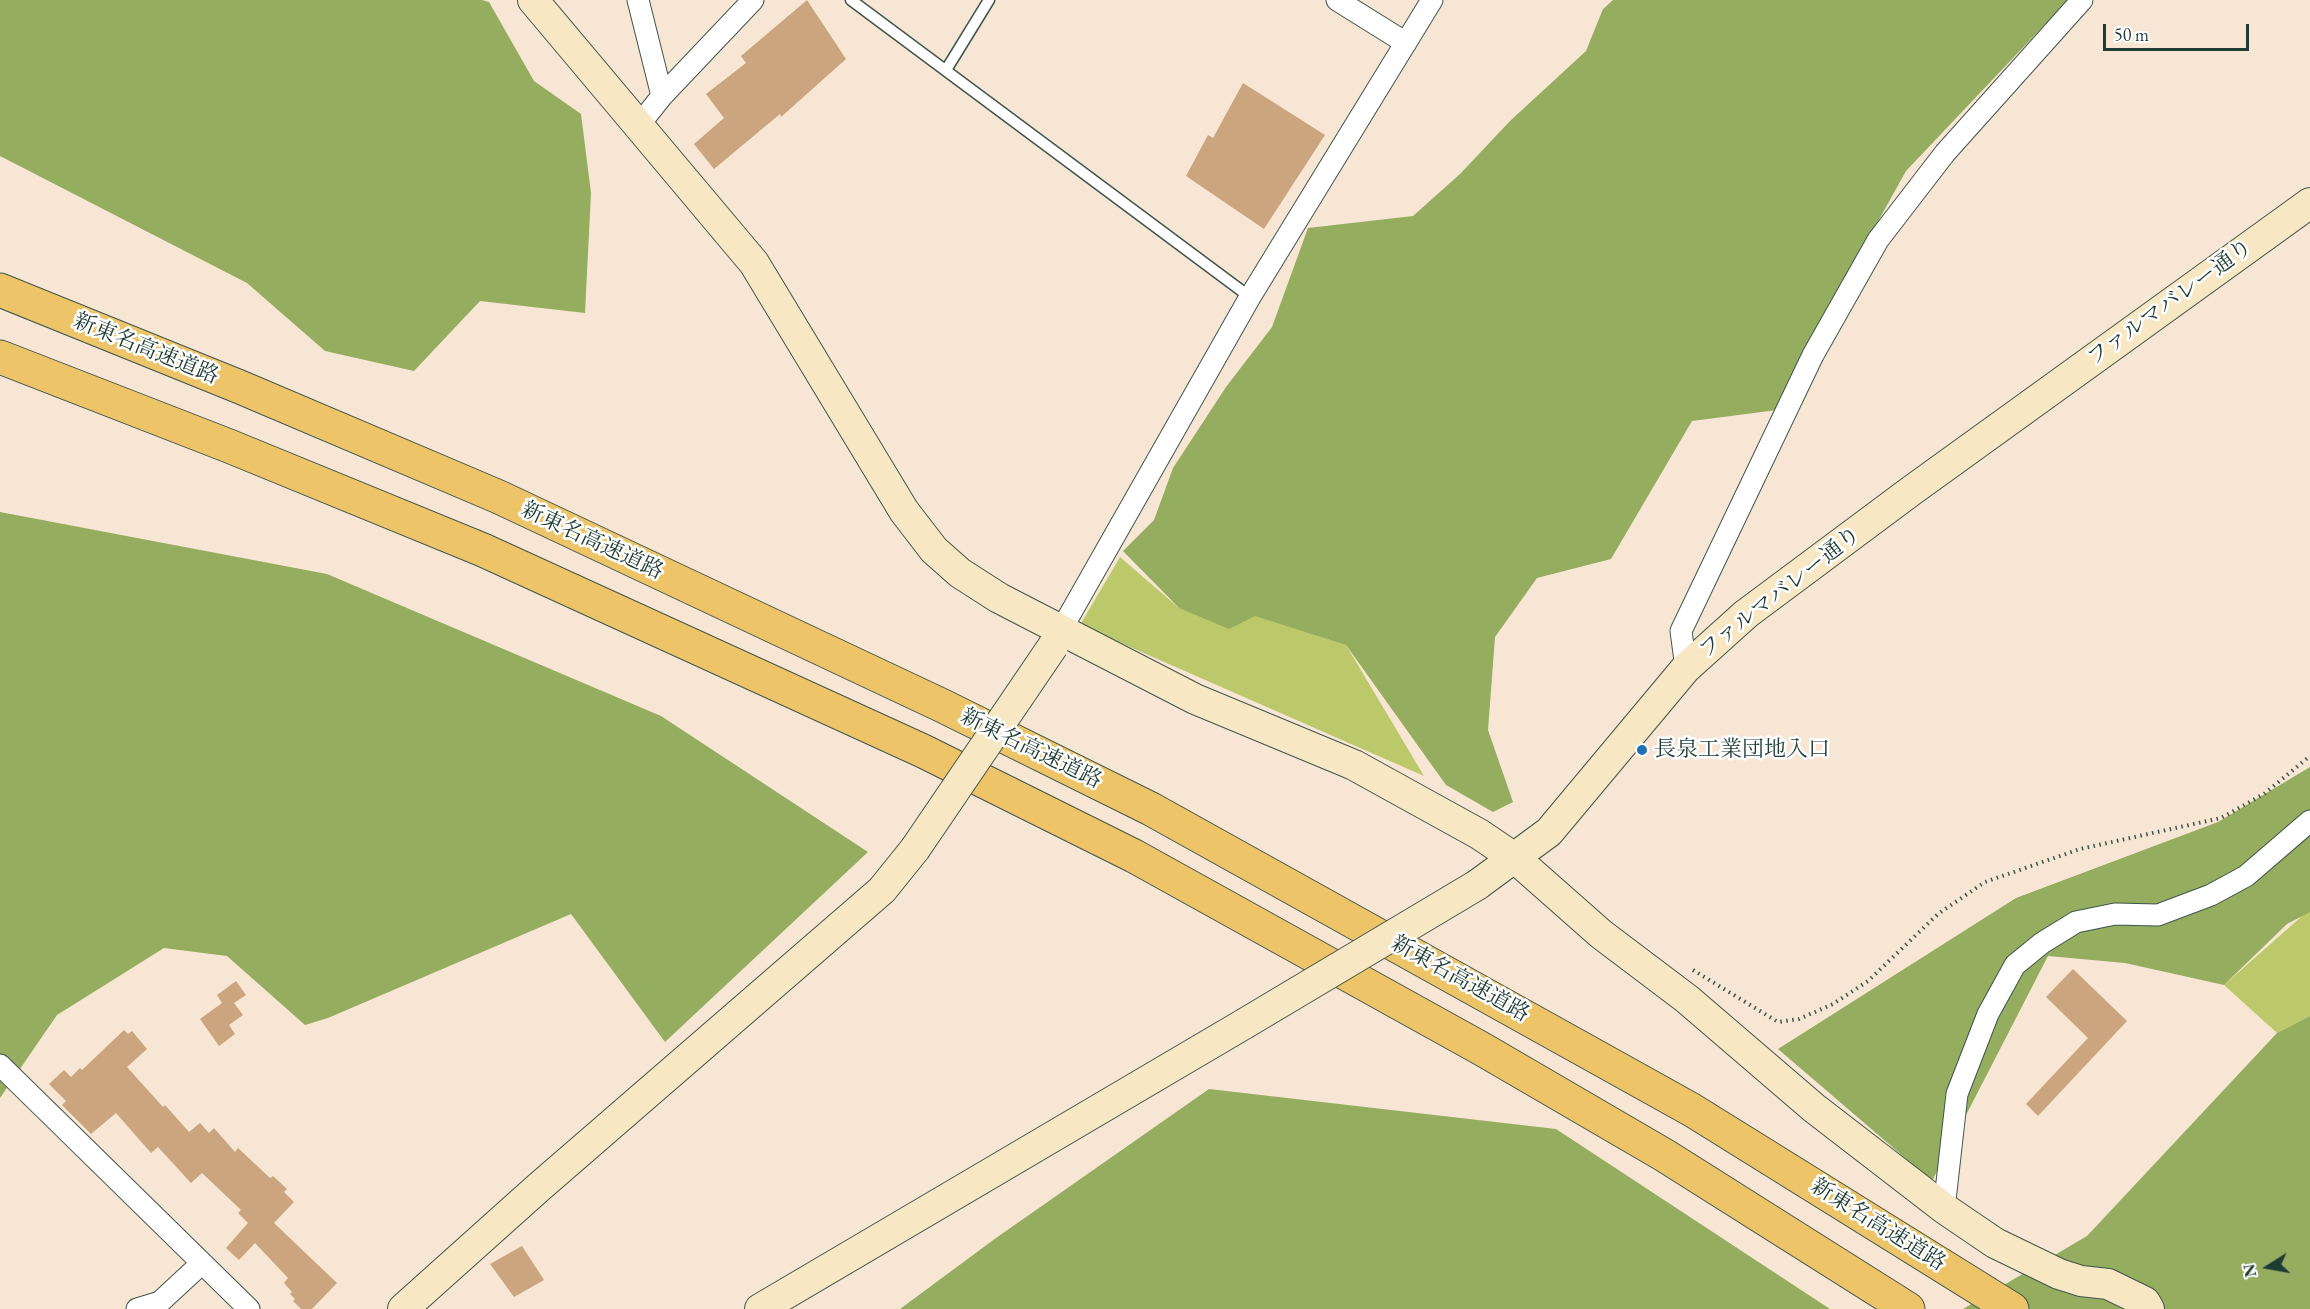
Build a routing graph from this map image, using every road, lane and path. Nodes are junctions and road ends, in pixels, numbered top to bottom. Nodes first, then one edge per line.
1 (533, 0) edge
2 (638, 0) edge
3 (753, 0) edge
4 (851, 0) edge
5 (989, 0) edge
6 (1337, 0) edge
7 (1432, 0) edge
8 (2082, 0) edge
9 (1406, 43) junction
10 (946, 70) junction
11 (662, 96) junction
12 (639, 124) junction
13 (2310, 202) edge
14 (0, 290) edge
15 (1250, 297) junction
16 (0, 357) edge
17 (1057, 638) junction
18 (1686, 668) junction
19 (2310, 756) edge
20 (2310, 821) edge
21 (1516, 859) junction
22 (1686, 967) dead end
23 (0, 1065) edge
24 (1944, 1209) junction
25 (201, 1264) junction
26 (243, 1306) edge
27 (137, 1309) edge
28 (403, 1309) edge
29 (760, 1309) edge
30 (1908, 1309) edge
31 (2012, 1309) edge
32 (2149, 1309) edge

1 - 12 street
2 - 11 street
3 - 11 street
4 - 10 lane
5 - 10 lane
6 - 9 street
7 - 9 street
8 - 18 street
9 - 15 street
10 - 15 lane
11 - 12 street
12 - 17 street
13 - 18 street, ファルマバレー通り
14 - 31 highway, 新東名高速道路
15 - 17 street
16 - 30 highway
17 - 21 street
17 - 28 street, bridge
18 - 21 street, ファルマバレー通り
19 - 22 path
20 - 24 street
21 - 24 street
21 - 29 street, ファルマバレー通り, bridge
23 - 25 street
24 - 32 street
25 - 26 street
25 - 27 street

